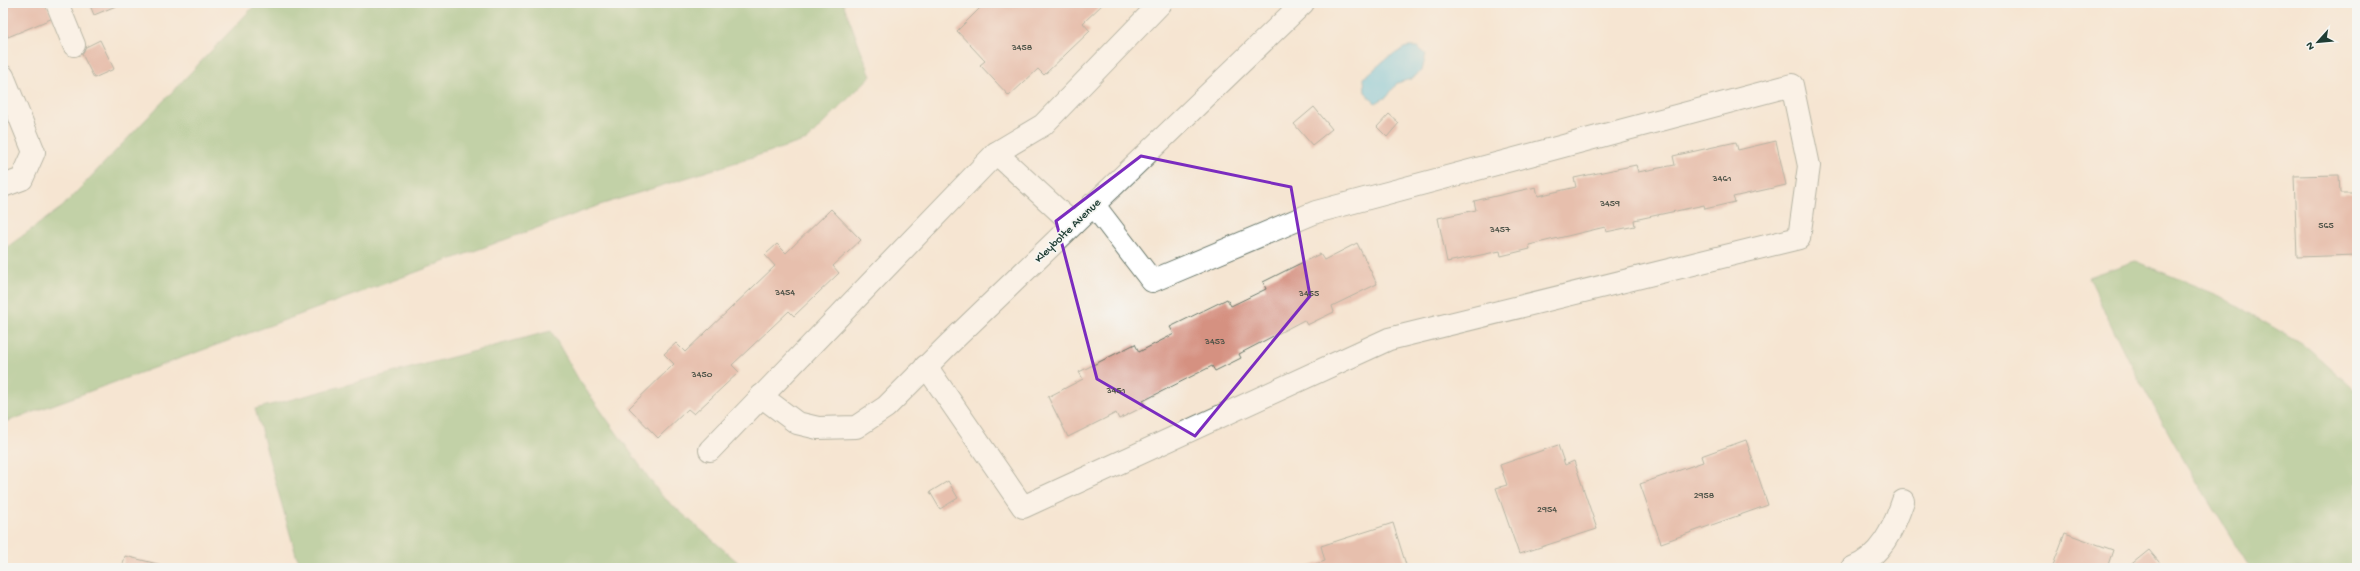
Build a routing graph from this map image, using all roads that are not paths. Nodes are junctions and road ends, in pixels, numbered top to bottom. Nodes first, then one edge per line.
1 (57, 3) edge
2 (1161, 3) edge
3 (1303, 3) edge
4 (74, 45) dead end
5 (3, 76) edge
6 (996, 153) junction
7 (3, 186) edge
8 (1093, 204) junction
9 (1073, 224) junction
10 (926, 366) junction
11 (761, 396) junction
12 (710, 450) dead end
13 (1903, 501) dead end
14 (1852, 568) edge

1 - 4 street
2 - 6 street
3 - 8 street, Kleybolte Avenue
5 - 7 street
6 - 9 street
6 - 11 street
8 - 9 street, Kleybolte Avenue
8 - 10 street
9 - 10 street, Kleybolte Avenue
10 - 11 street, Kleybolte Avenue
11 - 12 street
13 - 14 street

